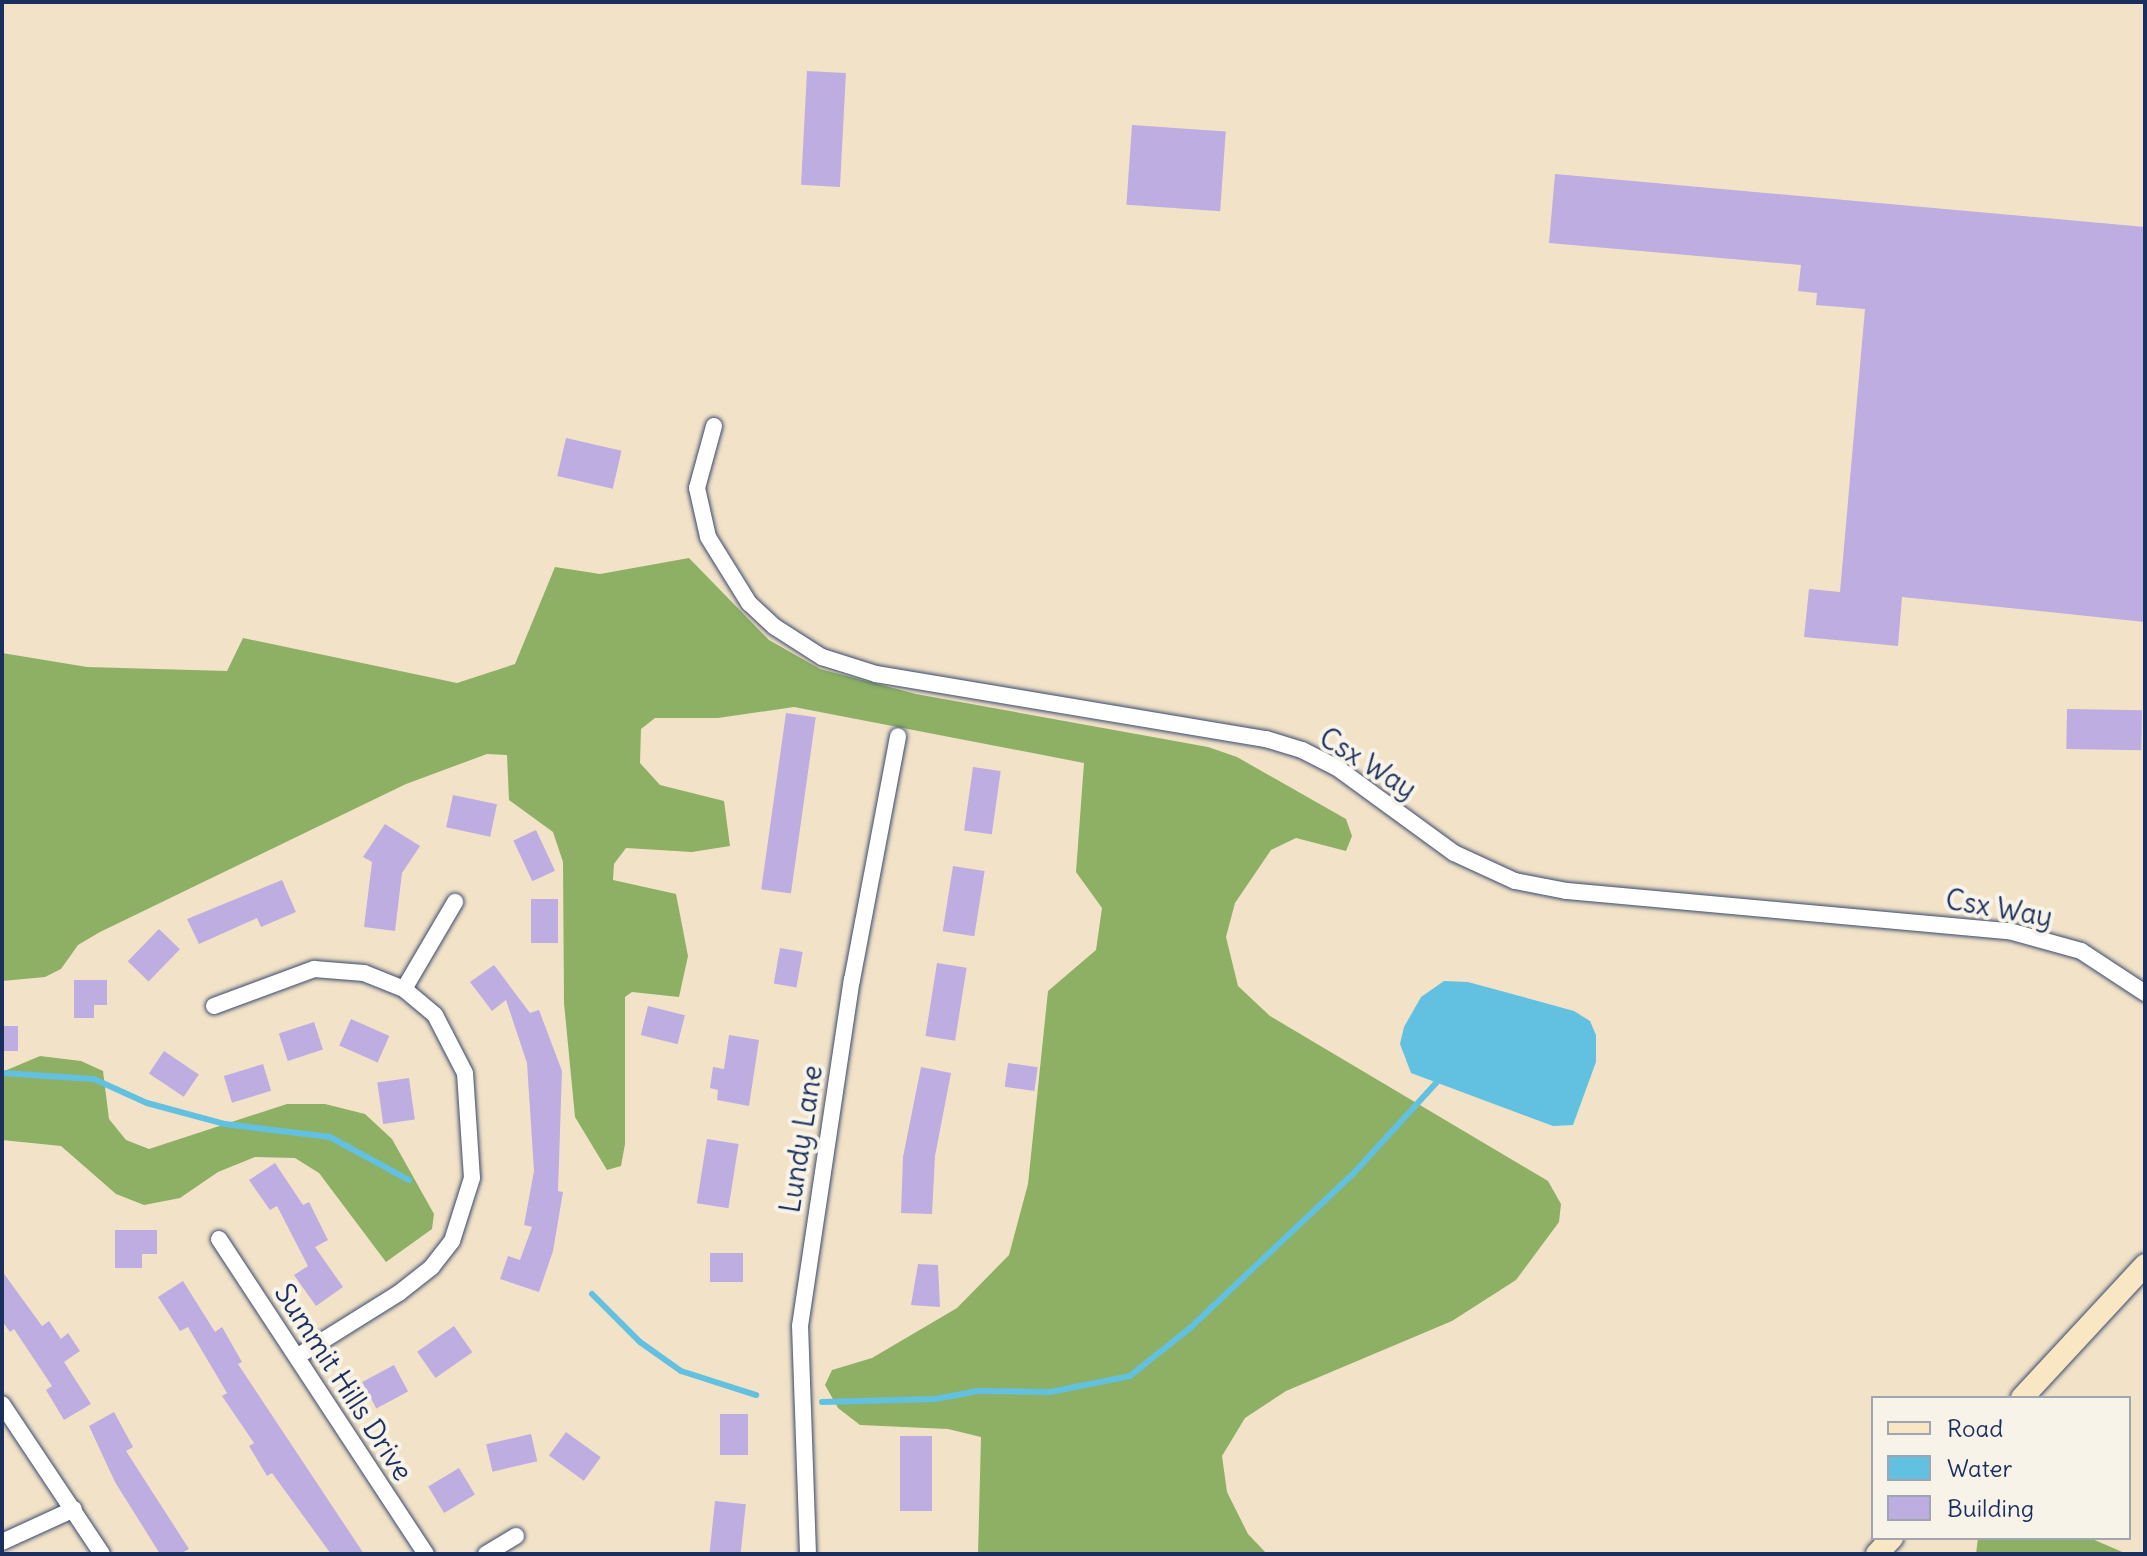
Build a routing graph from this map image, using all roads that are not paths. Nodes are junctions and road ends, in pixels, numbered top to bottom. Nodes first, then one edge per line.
1 (714, 426) dead end
2 (898, 736) dead end
3 (455, 902) dead end
4 (404, 989) junction
5 (2145, 993) edge
6 (214, 1006) dead end
7 (219, 1239) dead end
8 (2145, 1265) edge
9 (298, 1356) junction
10 (2024, 1396) edge
11 (2, 1404) edge
12 (74, 1509) junction
13 (516, 1536) dead end
14 (2, 1542) edge
15 (102, 1554) edge
16 (426, 1554) edge
17 (486, 1554) edge
18 (808, 1554) edge

1 - 5 street, Csx Way
2 - 18 street, Lundy Lane
3 - 4 street
4 - 6 street
4 - 9 street
7 - 9 street, Summit Hills Drive
8 - 10 street
9 - 16 street, Summit Hills Drive
11 - 12 street
12 - 14 street
12 - 15 street
13 - 17 street

